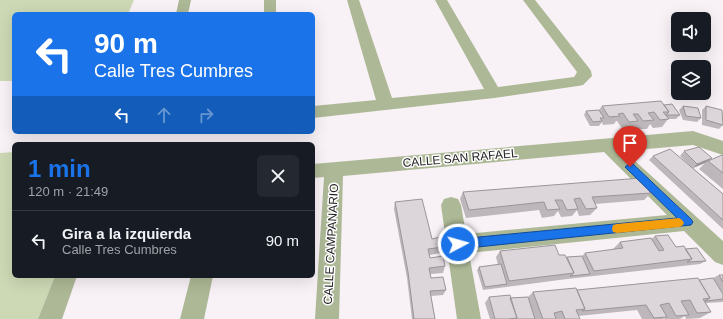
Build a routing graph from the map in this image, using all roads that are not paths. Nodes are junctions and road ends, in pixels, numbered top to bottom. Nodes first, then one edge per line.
1 (185, 0) edge
2 (270, 0) edge
3 (352, 0) edge
4 (441, 0) edge
5 (529, 0) edge
6 (182, 12) edge
7 (270, 12) edge
8 (494, 93) junction
9 (386, 105) junction
10 (315, 112) edge
11 (607, 145) junction
12 (723, 148) edge
13 (334, 170) junction
14 (315, 171) edge
15 (451, 205) dead end
16 (687, 222) junction
17 (458, 244) junction
18 (723, 255) edge
19 (65, 278) edge
20 (202, 278) edge
21 (50, 319) edge
22 (192, 319) edge
23 (326, 319) edge
24 (469, 319) edge

1 - 6 street
2 - 7 street
3 - 9 street
4 - 8 street
5 - 8 street
8 - 9 street
9 - 10 street
11 - 12 street, CALLE SAN RAFAEL
11 - 13 street, CALLE SAN RAFAEL
11 - 16 street
13 - 14 street, CALLE SAN RAFAEL
13 - 23 street, CALLE CAMPANARIO
15 - 17 street
16 - 17 street
16 - 18 street
17 - 24 street
19 - 21 street
20 - 22 street

